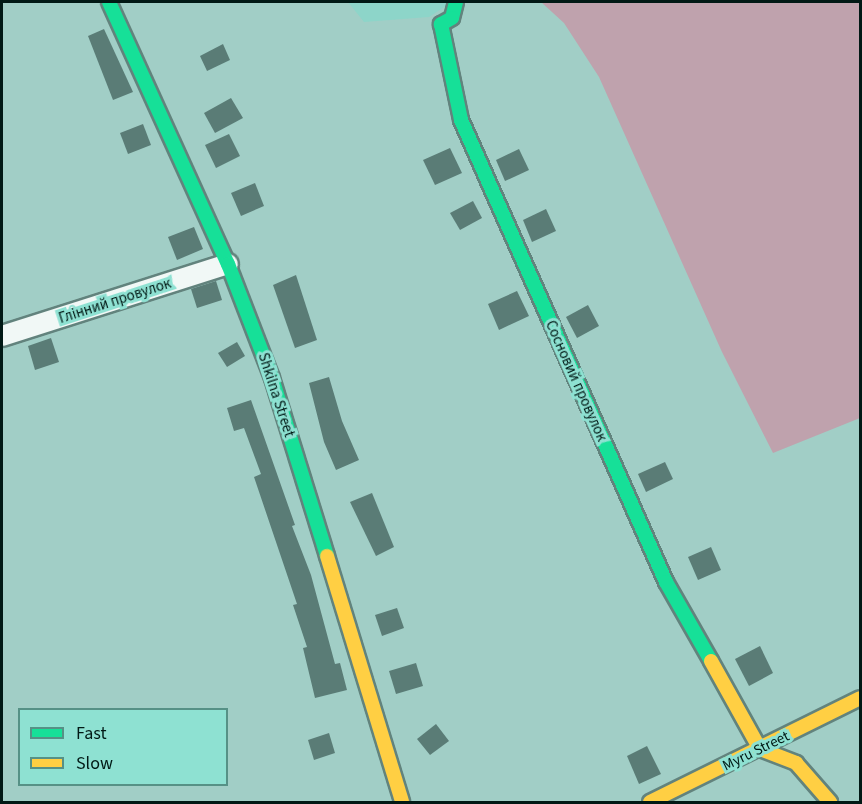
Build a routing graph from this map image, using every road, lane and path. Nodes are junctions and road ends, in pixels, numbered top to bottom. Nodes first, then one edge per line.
1 (109, 2) edge
2 (456, 2) edge
3 (228, 264) junction
4 (2, 336) edge
5 (861, 698) edge
6 (760, 749) junction
7 (402, 802) edge
8 (650, 802) edge
9 (830, 802) edge

1 - 3 street, Shkilna Street
2 - 6 street, Сосновий провулок
3 - 4 street, Глінний провулок
3 - 7 street, Shkilna Street
5 - 6 street, Myru Street
6 - 8 street, Myru Street
6 - 9 street

